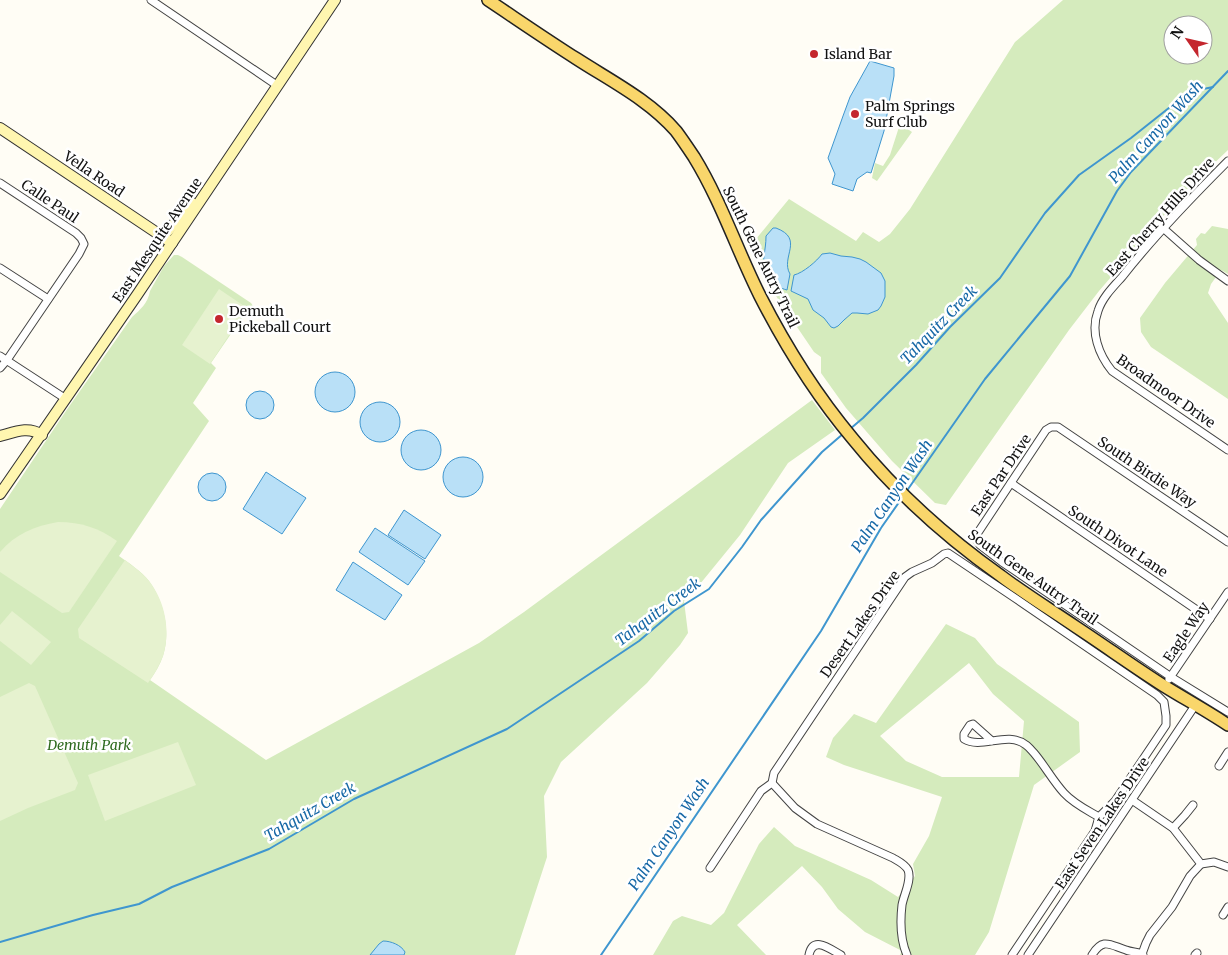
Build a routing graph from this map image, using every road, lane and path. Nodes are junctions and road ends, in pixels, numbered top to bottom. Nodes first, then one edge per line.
1 (151, 0) edge
2 (335, 0) edge
3 (488, 0) edge
4 (278, 86) junction
5 (0, 128) edge
6 (1228, 162) edge
7 (0, 183) edge
8 (206, 192) junction
9 (1163, 228) junction
10 (159, 234) junction
11 (172, 243) junction
12 (0, 268) edge
13 (1228, 281) edge
14 (48, 299) junction
15 (1098, 346) joint
16 (0, 356) edge
17 (7, 360) junction
18 (0, 368) edge
19 (66, 399) junction
20 (1051, 427) joint
21 (42, 435) junction
22 (0, 436) edge
23 (1228, 450) edge
24 (1011, 483) junction
25 (0, 494) edge
26 (976, 539) joint
27 (1228, 542) edge
28 (1228, 592) edge
29 (1210, 619) junction
30 (1168, 681) junction
31 (1196, 704) junction
32 (1228, 712) edge
33 (1228, 725) edge
34 (992, 740) dead end
35 (1228, 752) edge
36 (1219, 766) dead end
37 (772, 784) junction
38 (1132, 800) junction
39 (1192, 805) dead end
40 (1099, 817) junction
41 (1173, 828) junction
42 (1201, 864) junction
43 (1228, 867) edge
44 (710, 868) dead end
45 (1228, 907) edge
46 (1223, 915) dead end
47 (1142, 954) edge
48 (809, 955) edge
49 (841, 955) edge
50 (906, 955) edge
51 (1012, 955) edge
52 (1028, 955) edge
53 (1092, 955) edge

1 - 4 street
2 - 4 street, East Mesquite Avenue
3 - 30 main road, South Gene Autry Trail
4 - 8 street, East Mesquite Avenue
5 - 10 street, Vella Road
6 - 9 street, East Cherry Hills Drive
7 - 14 street, Calle Paul
8 - 10 street
8 - 11 street, East Mesquite Avenue
9 - 13 street
9 - 15 street, East Cherry Hills Drive
10 - 11 street, Vella Road
11 - 19 street, East Mesquite Avenue
12 - 14 street
14 - 17 street
15 - 23 street, Broadmoor Drive
16 - 17 street
17 - 18 street
17 - 19 street
19 - 21 street, East Mesquite Avenue
20 - 24 street, East Par Drive
20 - 27 street, South Birdie Way
21 - 22 street
21 - 25 street, East Mesquite Avenue
24 - 26 street, East Par Drive
24 - 29 street, South Divot Lane
26 - 30 street, South Gene Autry Trail
28 - 29 street, Eagle Way
29 - 30 street, Eagle Way
30 - 31 main road, South Gene Autry Trail
30 - 32 street, South Gene Autry Trail
31 - 33 main road, South Gene Autry Trail
31 - 38 street, East Seven Lakes Drive
34 - 40 street
35 - 36 street
37 - 40 street, Desert Lakes Drive
37 - 44 street, Desert Lakes Drive
37 - 50 street
38 - 41 street
38 - 52 street, East Seven Lakes Drive
39 - 41 street
40 - 51 street, Desert Lakes Drive
41 - 42 street
42 - 43 street
42 - 47 street
45 - 46 street
47 - 53 street
48 - 49 street

